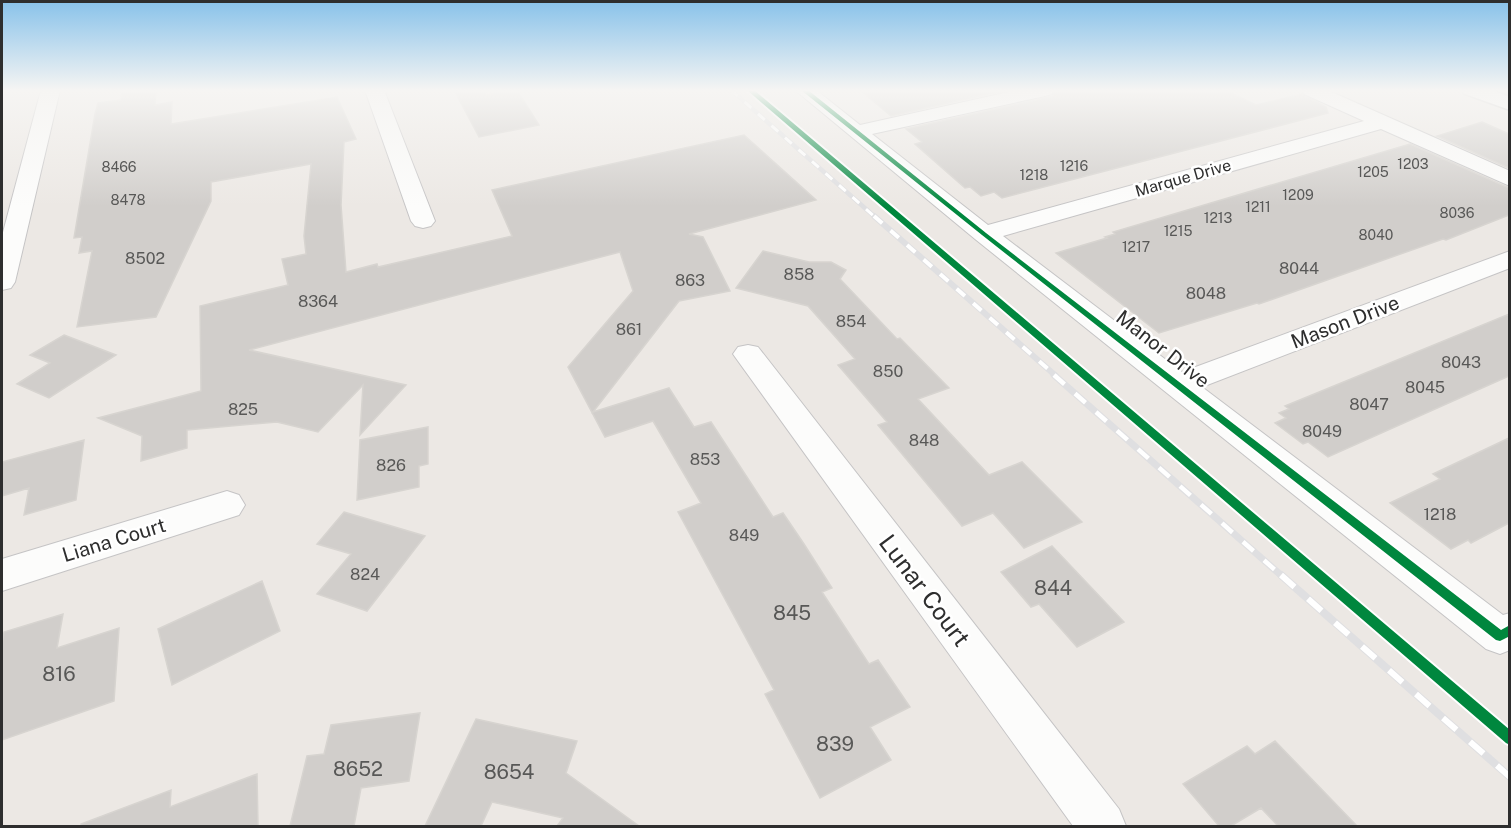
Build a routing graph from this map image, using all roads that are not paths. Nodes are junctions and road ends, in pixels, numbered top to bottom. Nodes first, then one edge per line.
1 (40, 129) edge
2 (388, 129) edge
3 (852, 129) edge
4 (871, 129) edge
5 (1358, 129) edge
6 (1397, 129) edge
7 (856, 132) junction
8 (1509, 179) edge
9 (423, 221) dead end
10 (984, 234) junction
11 (6, 244) edge
12 (1509, 259) edge
13 (2, 282) edge
14 (748, 354) dead end
15 (1180, 384) junction
16 (228, 505) dead end
17 (2, 575) edge
18 (1505, 633) edge
19 (1102, 826) edge

1 - 11 street
2 - 9 street
3 - 7 street, Manor Drive
4 - 7 street
5 - 10 street, Marque Drive
6 - 8 street
7 - 10 street, Manor Drive
10 - 15 street, Manor Drive
11 - 13 street
12 - 15 street, Mason Drive
14 - 19 street, Lunar Court
15 - 18 street, Manor Drive
16 - 17 street, Liana Court

